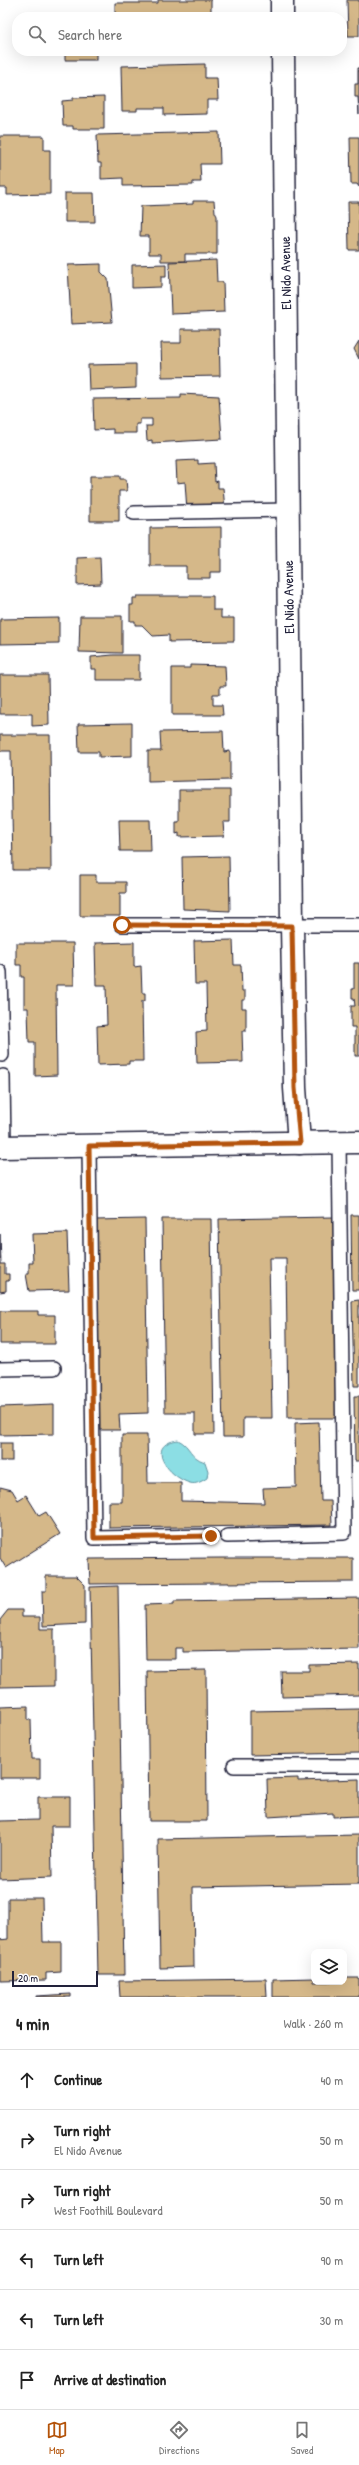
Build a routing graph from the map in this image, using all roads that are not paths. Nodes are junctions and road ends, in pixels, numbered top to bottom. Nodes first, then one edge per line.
1 (282, 0) edge
2 (282, 12) edge
3 (283, 56) edge
4 (287, 510) junction
5 (134, 513) dead end
6 (122, 925) dead end
7 (359, 925) edge
8 (292, 926) junction
9 (0, 972) edge
10 (2, 1055) dead end
11 (3, 1076) dead end
12 (349, 1142) edge
13 (300, 1143) junction
14 (89, 1146) junction
15 (2, 1147) edge
16 (54, 1368) dead end
17 (0, 1369) edge
18 (211, 1536) dead end
19 (227, 1536) dead end
20 (234, 1766) dead end
21 (359, 1766) edge

1 - 2 street
3 - 4 street, El Nido Avenue
4 - 5 lane
4 - 8 street, El Nido Avenue
6 - 8 lane
7 - 8 lane
8 - 13 street, El Nido Avenue
9 - 10 lane
11 - 15 lane
12 - 13 street
12 - 19 lane
13 - 14 street
14 - 15 street
14 - 18 lane
16 - 17 lane
20 - 21 lane

